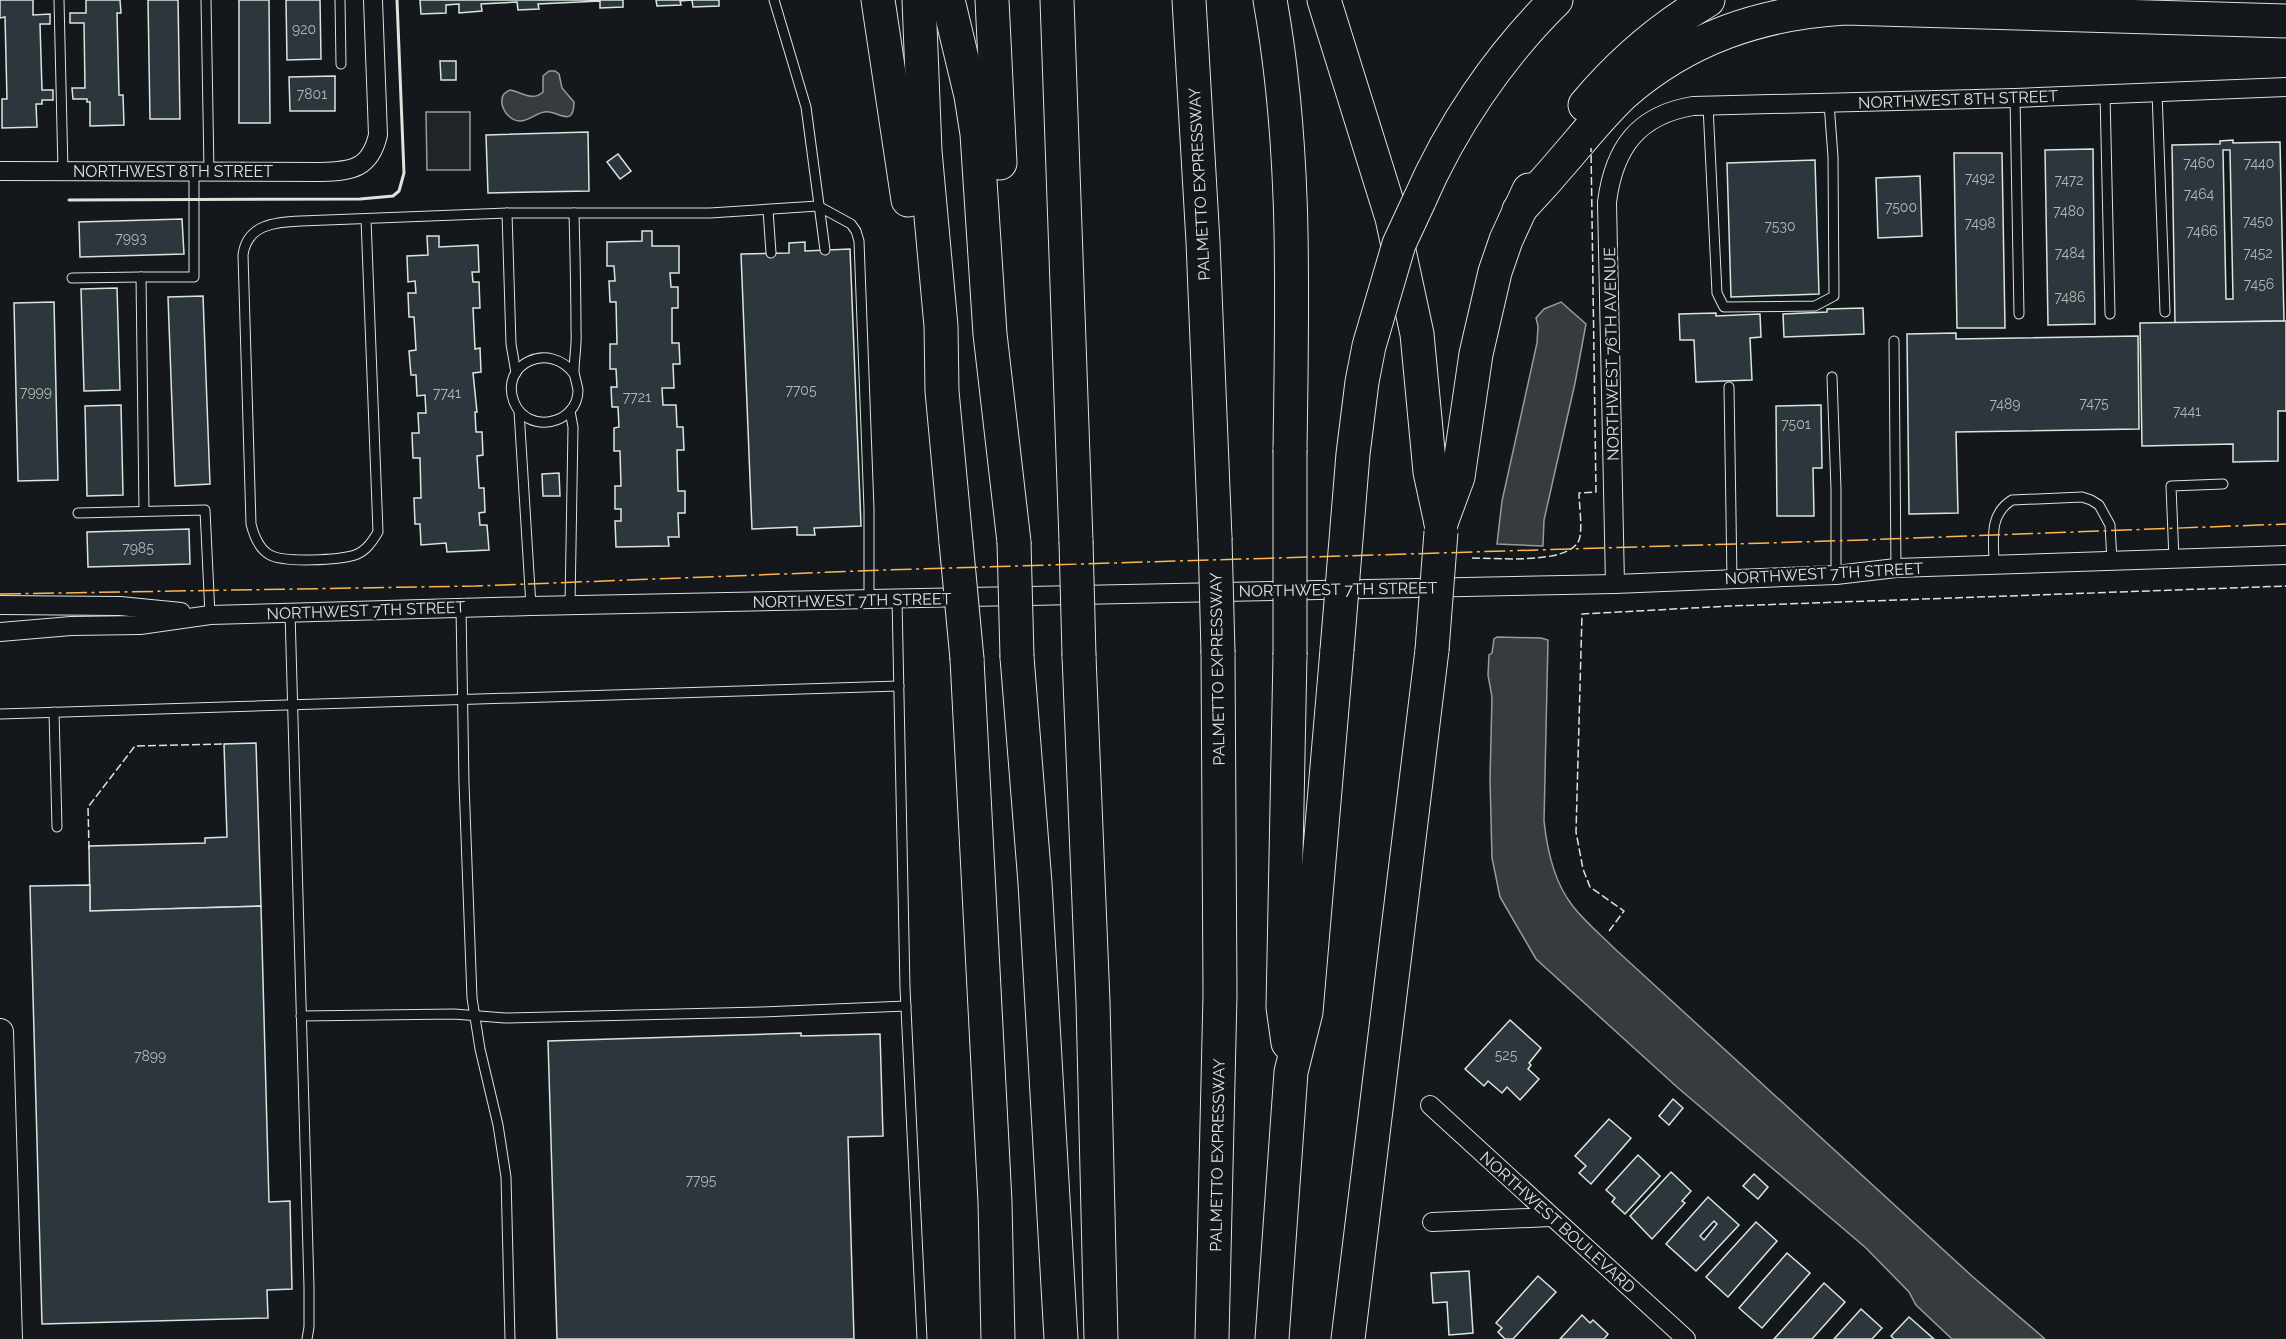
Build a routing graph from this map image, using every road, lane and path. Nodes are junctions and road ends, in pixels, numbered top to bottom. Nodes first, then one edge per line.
1 (59, 0) edge
2 (206, 0) edge
3 (340, 0) edge
4 (373, 0) edge
5 (774, 0) edge
6 (878, 0) edge
7 (919, 0) edge
8 (992, 0) edge
9 (1189, 0) edge
10 (1270, 0) edge
11 (1324, 0) edge
12 (1556, 0) edge
13 (1708, 0) edge
14 (950, 5) edge
15 (1059, 11) edge
16 (2286, 21) edge
17 (341, 64) dead end
18 (2286, 87) edge
19 (2157, 92) junction
20 (2105, 94) junction
21 (2015, 98) junction
22 (1829, 103) junction
23 (1708, 106) junction
24 (1636, 131) joint
25 (0, 171) edge
26 (63, 171) junction
27 (202, 171) junction
28 (818, 206) junction
29 (768, 210) junction
30 (1519, 210) junction
31 (507, 213) junction
32 (574, 213) junction
33 (366, 219) junction
34 (825, 250) dead end
35 (771, 253) dead end
36 (141, 277) junction
37 (72, 278) dead end
38 (2165, 312) dead end
39 (2019, 314) dead end
40 (2110, 314) dead end
41 (1894, 341) dead end
42 (516, 374) junction
43 (574, 374) junction
44 (1832, 377) dead end
45 (1729, 387) dead end
46 (942, 391) junction
47 (519, 411) junction
48 (570, 411) junction
49 (2223, 484) dead end
50 (144, 511) junction
51 (78, 513) dead end
52 (1441, 528) junction
53 (1014, 542) junction
54 (2286, 555) edge
55 (2174, 559) junction
56 (2112, 561) junction
57 (1994, 565) junction
58 (1896, 568) junction
59 (1836, 575) junction
60 (1732, 579) junction
61 (1615, 584) junction
62 (897, 599) junction
63 (869, 600) junction
64 (0, 605) edge
65 (570, 605) junction
66 (531, 606) junction
67 (461, 608) junction
68 (290, 612) junction
69 (210, 615) junction
70 (0, 632) edge
71 (899, 686) junction
72 (462, 699) junction
73 (292, 706) junction
74 (54, 712) junction
75 (0, 714) edge
76 (57, 827) dead end
77 (906, 1006) junction
78 (301, 1016) junction
79 (474, 1016) junction
80 (0, 1034) edge
81 (1291, 1072) junction
82 (1430, 1105) dead end
83 (1551, 1217) junction
84 (1432, 1222) dead end
85 (9, 1339) edge
86 (307, 1339) edge
87 (510, 1339) edge
88 (922, 1339) edge
89 (998, 1339) edge
90 (1061, 1339) edge
91 (1101, 1339) edge
92 (1212, 1339) edge
93 (1272, 1339) edge
94 (1348, 1339) edge
95 (1686, 1339) edge

1 - 26 lane
2 - 27 lane
3 - 17 lane
4 - 27 street, NORTHWEST 8TH STREET
5 - 28 lane
6 - 46 highway
7 - 46 highway
8 - 53 highway
9 - 92 highway, PALMETTO EXPRESSWAY, bridge
10 - 81 highway, bridge
11 - 52 highway
12 - 81 highway, bridge
13 - 30 highway
14 - 53 highway
15 - 91 highway, bridge
16 - 30 highway
18 - 19 street, NORTHWEST 8TH STREET
19 - 20 street, NORTHWEST 8TH STREET
19 - 38 lane
20 - 21 street, NORTHWEST 8TH STREET
20 - 40 lane
21 - 22 street, NORTHWEST 8TH STREET
21 - 39 lane
22 - 23 street, NORTHWEST 8TH STREET
22 - 23 lane
23 - 24 street, NORTHWEST 8TH STREET
24 - 61 street, NORTHWEST 76TH AVENUE
25 - 26 street, NORTHWEST 8TH STREET
26 - 27 street, NORTHWEST 8TH STREET
27 - 36 lane
28 - 29 lane
28 - 34 lane
28 - 63 lane
29 - 32 lane
29 - 35 lane
30 - 52 highway
31 - 32 lane
31 - 33 lane
31 - 42 lane
32 - 43 lane
33 - 33 lane
36 - 37 lane
36 - 50 lane
41 - 58 lane
42 - 43 lane
42 - 47 lane
43 - 48 lane
44 - 59 lane
45 - 60 lane
46 - 89 highway, bridge
47 - 48 lane
47 - 66 lane
48 - 65 lane
49 - 55 lane
50 - 51 lane
50 - 69 lane
52 - 94 highway, bridge
53 - 90 highway, bridge
54 - 55 street, NORTHWEST 7TH STREET
55 - 56 street, NORTHWEST 7TH STREET
56 - 57 street, NORTHWEST 7TH STREET
56 - 57 lane
57 - 58 street, NORTHWEST 7TH STREET
58 - 59 street, NORTHWEST 7TH STREET
59 - 60 street, NORTHWEST 7TH STREET
60 - 61 street, NORTHWEST 7TH STREET
61 - 62 street, NORTHWEST 7TH STREET
62 - 63 street, NORTHWEST 7TH STREET
62 - 71 lane
63 - 65 street, NORTHWEST 7TH STREET
64 - 69 street, NORTHWEST 7TH STREET
65 - 66 street, NORTHWEST 7TH STREET
66 - 67 street, NORTHWEST 7TH STREET
67 - 68 street, NORTHWEST 7TH STREET
67 - 72 lane
68 - 69 street, NORTHWEST 7TH STREET
68 - 73 lane
69 - 70 street, NORTHWEST 7TH STREET
71 - 72 lane
71 - 77 lane
72 - 73 lane
72 - 79 lane
73 - 74 lane
73 - 78 lane
74 - 75 lane
74 - 76 lane
77 - 79 lane
77 - 88 lane
78 - 79 lane
78 - 86 lane
79 - 87 lane
80 - 85 street
81 - 93 highway
82 - 83 street, NORTHWEST BOULEVARD
83 - 84 street
83 - 95 street, NORTHWEST BOULEVARD

